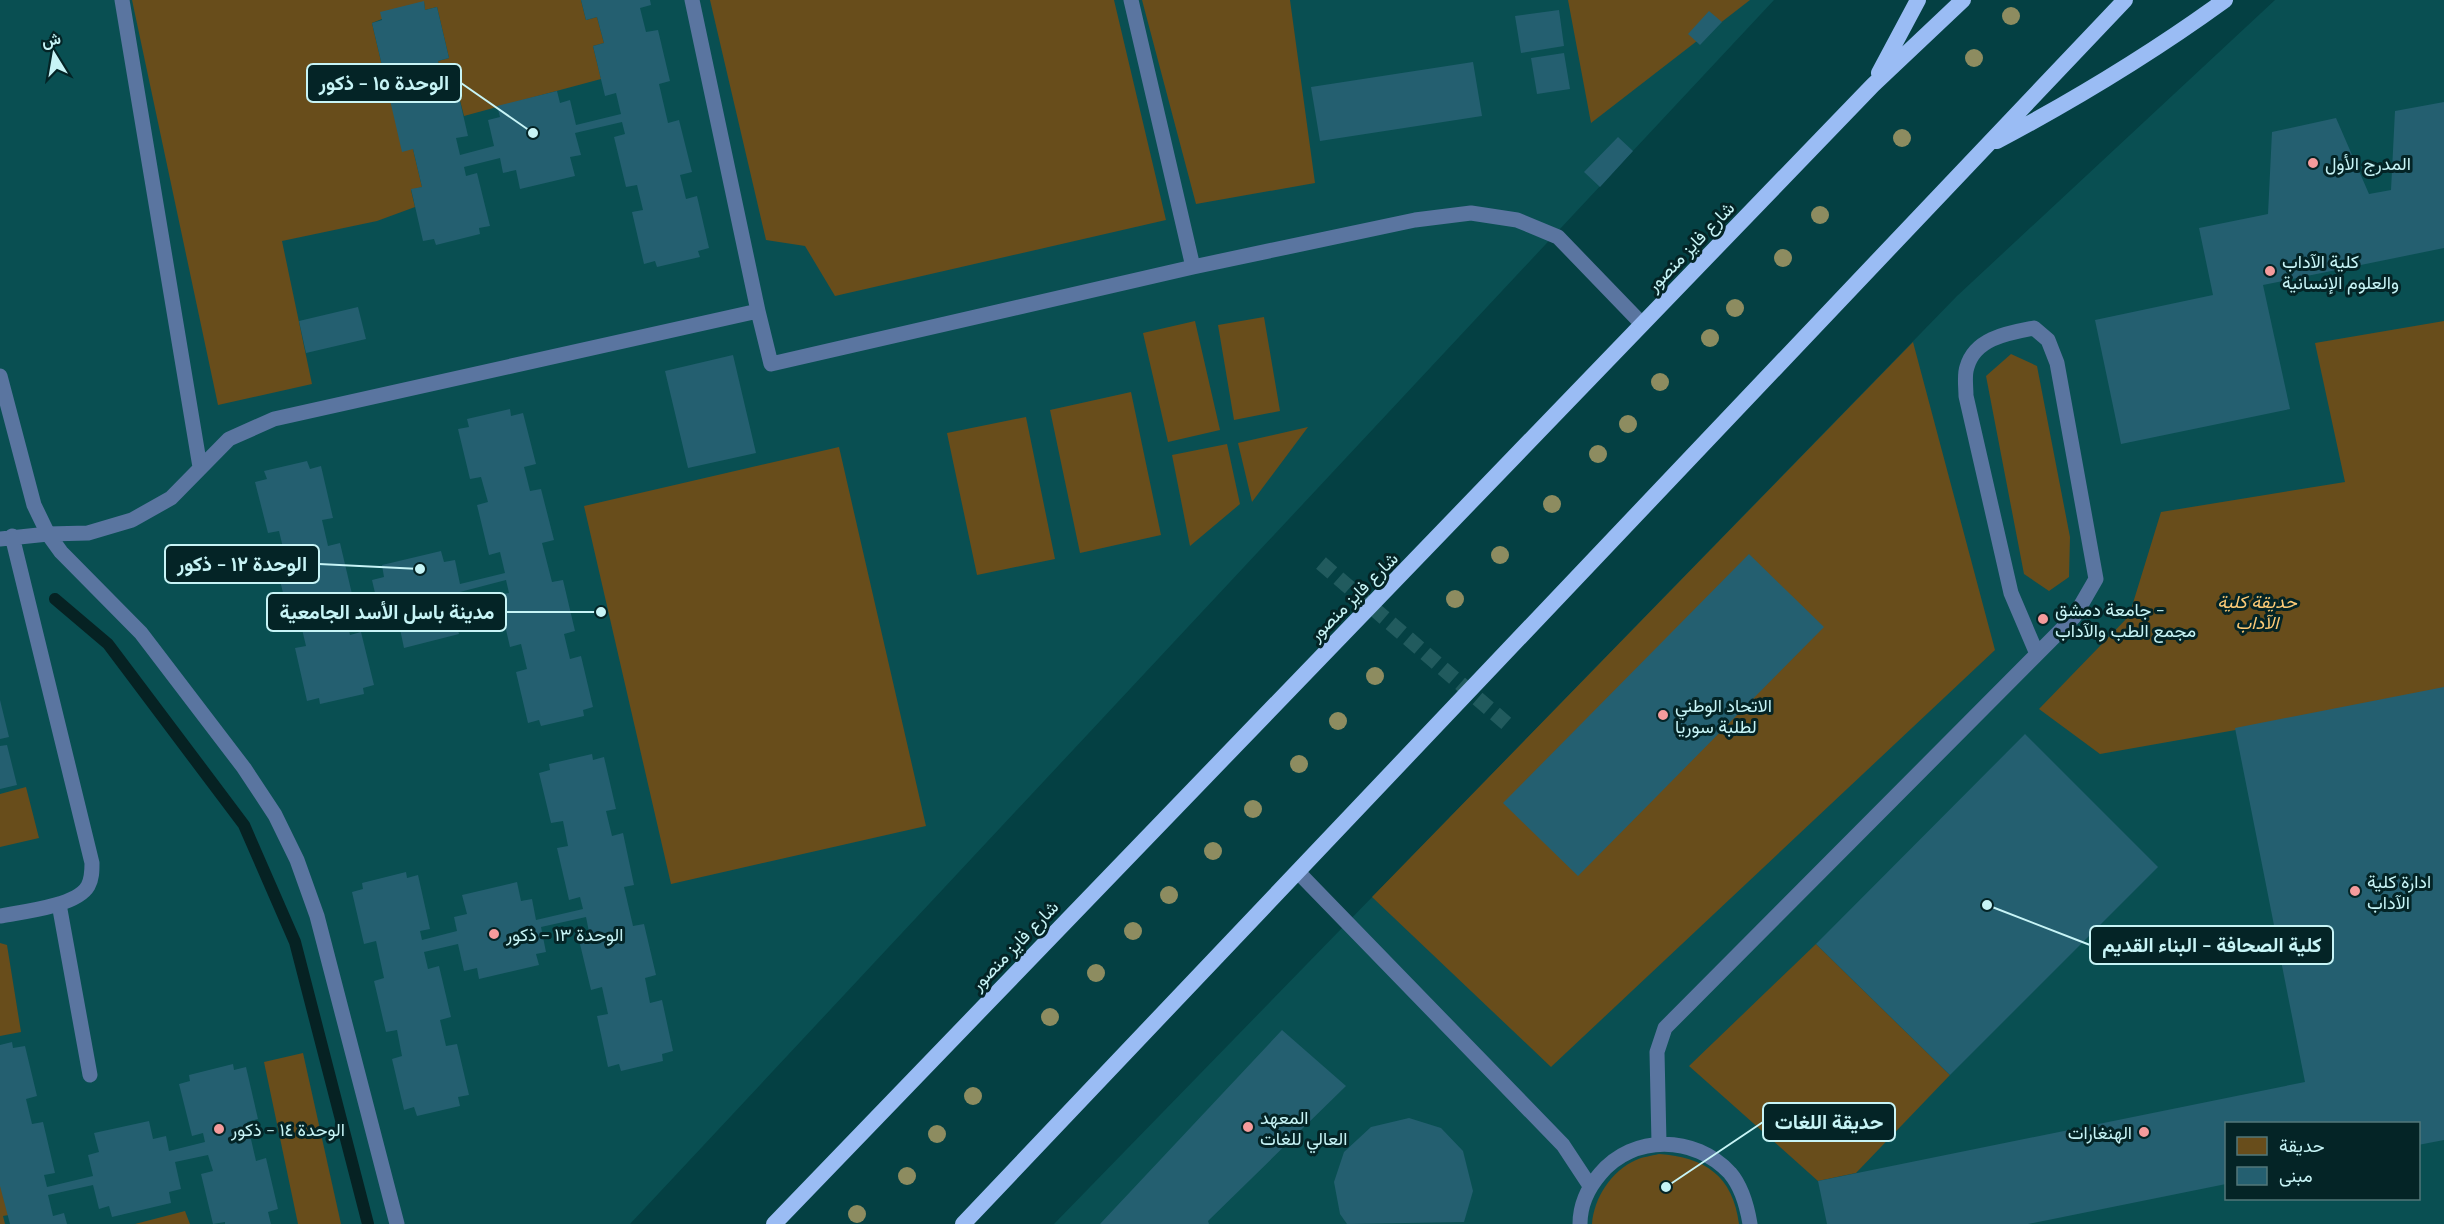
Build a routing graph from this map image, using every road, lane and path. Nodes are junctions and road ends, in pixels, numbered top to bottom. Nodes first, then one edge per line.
1 (122, 0) edge
2 (692, 0) edge
3 (1131, 0) edge
4 (1918, 0) edge
5 (1964, 0) edge
6 (2125, 0) edge
7 (2225, 0) edge
8 (1873, 85) junction
9 (1983, 149) junction
10 (1193, 267) junction
11 (758, 310) junction
12 (1642, 324) junction
13 (0, 376) edge
14 (200, 467) junction
15 (48, 534) junction
16 (6, 537) edge
17 (2037, 654) junction
18 (1298, 872) junction
19 (59, 904) junction
20 (0, 916) edge
21 (90, 1075) dead end
22 (1659, 1143) junction
23 (1590, 1185) junction
24 (397, 1224) edge
25 (774, 1224) edge
26 (963, 1224) edge
27 (1580, 1224) edge
28 (1750, 1224) edge

1 - 14 lane
2 - 11 lane
3 - 10 lane
4 - 8 highway
5 - 8 highway, شارع فايز منصور
6 - 9 highway
7 - 9 highway
8 - 12 highway, شارع فايز منصور
9 - 18 highway
10 - 11 lane
10 - 12 lane
11 - 14 lane
12 - 25 highway, شارع فايز منصور
13 - 15 lane
14 - 15 lane
15 - 16 lane
15 - 24 lane
16 - 19 lane
17 - 17 lane
17 - 22 lane
18 - 23 lane
18 - 26 highway
19 - 20 lane
19 - 21 lane
22 - 23 lane
22 - 28 lane
23 - 27 lane

